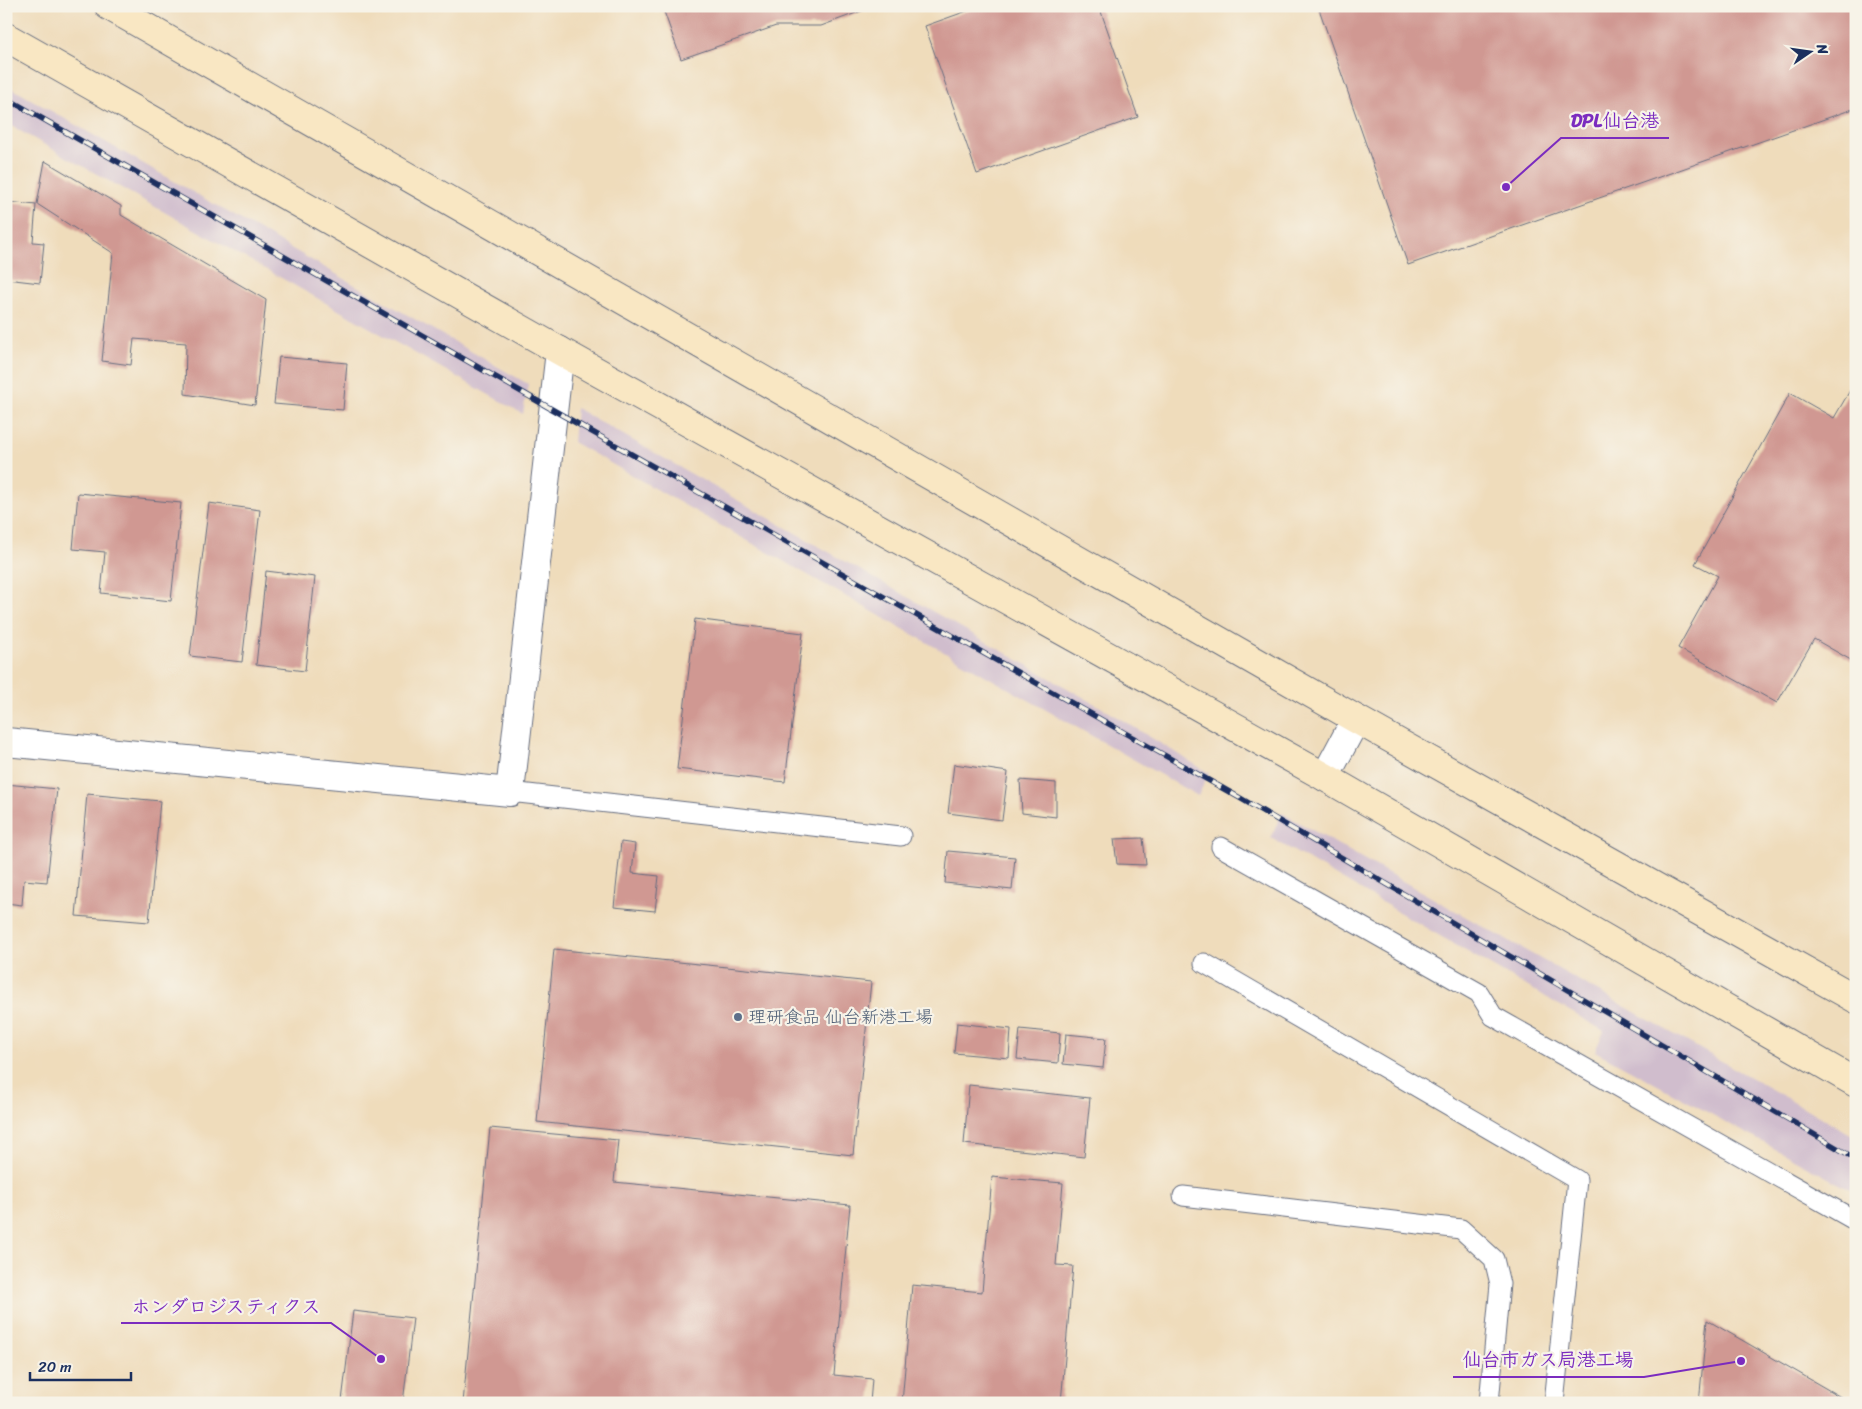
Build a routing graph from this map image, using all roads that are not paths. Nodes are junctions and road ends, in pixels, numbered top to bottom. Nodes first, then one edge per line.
1 (109, 6) edge
2 (6, 37) edge
3 (560, 351) junction
4 (1356, 719) junction
5 (6, 742) edge
6 (1324, 777) junction
7 (510, 792) junction
8 (901, 836) dead end
9 (1221, 847) dead end
10 (1204, 963) dead end
11 (1856, 999) edge
12 (1856, 1084) edge
13 (1183, 1196) dead end
14 (1856, 1221) edge
15 (1489, 1403) edge
16 (1554, 1403) edge

1 - 4 street
2 - 3 street
3 - 6 street
3 - 7 street
4 - 6 street
4 - 11 street
5 - 7 street
6 - 12 street
7 - 8 lane
9 - 14 lane
10 - 16 lane
13 - 15 lane

